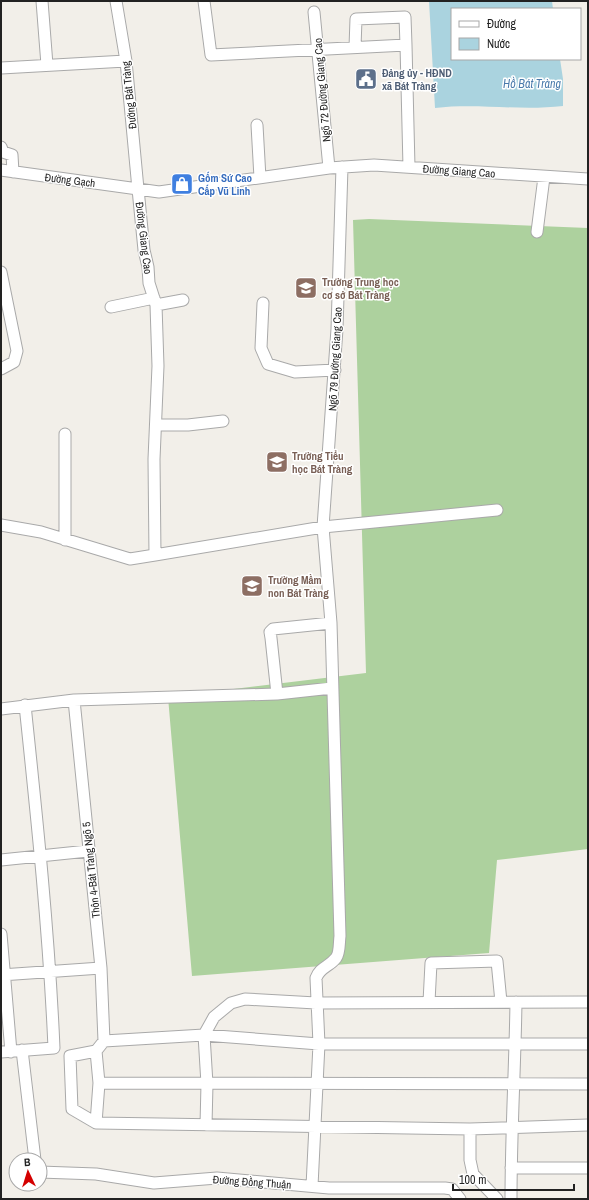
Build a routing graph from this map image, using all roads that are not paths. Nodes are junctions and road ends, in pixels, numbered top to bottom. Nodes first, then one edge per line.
1 (42, 1) edge
2 (116, 1) edge
3 (204, 1) edge
4 (314, 12) dead end
5 (406, 45) junction
6 (355, 47) junction
7 (319, 48) junction
8 (126, 61) junction
9 (47, 65) junction
10 (1, 68) edge
11 (257, 126) dead end
12 (1, 146) edge
13 (409, 167) junction
14 (329, 168) junction
15 (342, 168) junction
16 (1, 170) edge
17 (13, 172) junction
18 (544, 177) junction
19 (260, 178) junction
20 (588, 179) edge
21 (138, 189) junction
22 (537, 232) dead end
23 (1, 272) edge
24 (183, 300) dead end
25 (154, 301) junction
26 (263, 303) dead end
27 (111, 307) dead end
28 (1, 369) edge
29 (335, 370) junction
30 (223, 421) dead end
31 (156, 425) junction
32 (65, 434) dead end
33 (497, 510) dead end
34 (1, 525) edge
35 (323, 527) junction
36 (65, 540) junction
37 (155, 555) junction
38 (331, 623) junction
39 (332, 688) junction
40 (277, 694) junction
41 (74, 700) junction
42 (25, 704) junction
43 (1, 709) edge
44 (88, 851) junction
45 (41, 856) junction
46 (1, 860) edge
47 (1, 934) edge
48 (101, 968) junction
49 (51, 973) junction
50 (3, 975) edge
51 (429, 1002) junction
52 (501, 1002) junction
53 (516, 1002) junction
54 (588, 1002) edge
55 (316, 1003) junction
56 (204, 1035) junction
57 (104, 1041) junction
58 (319, 1044) junction
59 (588, 1044) edge
60 (515, 1045) junction
61 (54, 1048) junction
62 (11, 1051) edge
63 (96, 1051) junction
64 (70, 1056) junction
65 (99, 1083) junction
66 (207, 1084) junction
67 (317, 1084) junction
68 (588, 1084) edge
69 (514, 1085) junction
70 (96, 1123) junction
71 (206, 1125) junction
72 (588, 1125) edge
73 (315, 1127) junction
74 (511, 1128) junction
75 (470, 1129) junction
76 (33, 1152) edge
77 (511, 1168) junction
78 (588, 1168) edge
79 (48, 1172) edge
80 (312, 1186) junction
81 (460, 1199) edge
82 (497, 1199) edge
83 (511, 1199) edge

1 - 9 street
2 - 8 street, Đường Bát Tràng
3 - 7 street
4 - 7 street, Ngõ 72 Đường Giang Cao
5 - 6 street
5 - 6 street
5 - 13 street
6 - 7 street
7 - 14 street, Ngõ 72 Đường Giang Cao
8 - 9 street
8 - 21 street, Đường Bát Tràng
9 - 10 street
11 - 19 street
12 - 17 street
13 - 15 street, Đường Giang Cao
13 - 18 street, Đường Giang Cao
14 - 15 street, Đường Giang Cao
14 - 19 street, Đường Giang Cao
15 - 29 street, Ngõ 79 Đường Giang Cao
16 - 17 street, Đường Gạch
17 - 21 street, Đường Gạch
18 - 20 street, Đường Giang Cao
18 - 22 street
19 - 21 street, Đường Giang Cao
21 - 25 street, Đường Giang Cao
23 - 28 street
24 - 25 street
25 - 27 street
25 - 31 street, Đường Giang Cao
26 - 29 street
29 - 35 street, Ngõ 79 Đường Giang Cao
30 - 31 street
31 - 37 street, Đường Giang Cao
32 - 36 street
33 - 35 street
34 - 36 street
35 - 37 street
35 - 38 street, Ngõ 79 Đường Giang Cao
36 - 37 street
38 - 39 street, Ngõ 79 Đường Giang Cao
38 - 40 street
39 - 40 street
39 - 55 street, Ngõ 79 Đường Giang Cao
40 - 41 street
41 - 42 street
41 - 44 street, Thôn 4-Bát Tràng Ngõ 5
42 - 43 street
42 - 45 street
44 - 45 street
44 - 48 street, Thôn 4-Bát Tràng Ngõ 5
45 - 46 street
45 - 49 street
47 - 50 street
48 - 49 street
48 - 57 street, Thôn 4-Bát Tràng Ngõ 5
49 - 50 street
49 - 61 street
50 - 62 street
51 - 52 street
51 - 52 street
51 - 55 street
52 - 53 street
53 - 54 street
53 - 60 street
55 - 56 street
55 - 58 street
56 - 57 street
56 - 58 street
56 - 66 street
57 - 63 street
58 - 60 street
58 - 67 street
59 - 60 street
60 - 69 street
61 - 62 street
61 - 64 street
62 - 76 street
63 - 64 street
63 - 65 street
64 - 70 street
65 - 66 street
65 - 70 street
66 - 67 street
66 - 71 street
67 - 69 street
67 - 73 street
68 - 69 street
69 - 74 street
70 - 71 street
71 - 73 street
72 - 74 street
73 - 75 street
73 - 80 street
74 - 75 street
74 - 77 street
75 - 82 street
77 - 78 street
77 - 83 street
79 - 80 street, Đường Đồng Thuận
80 - 81 street, Đường Đồng Thuận

